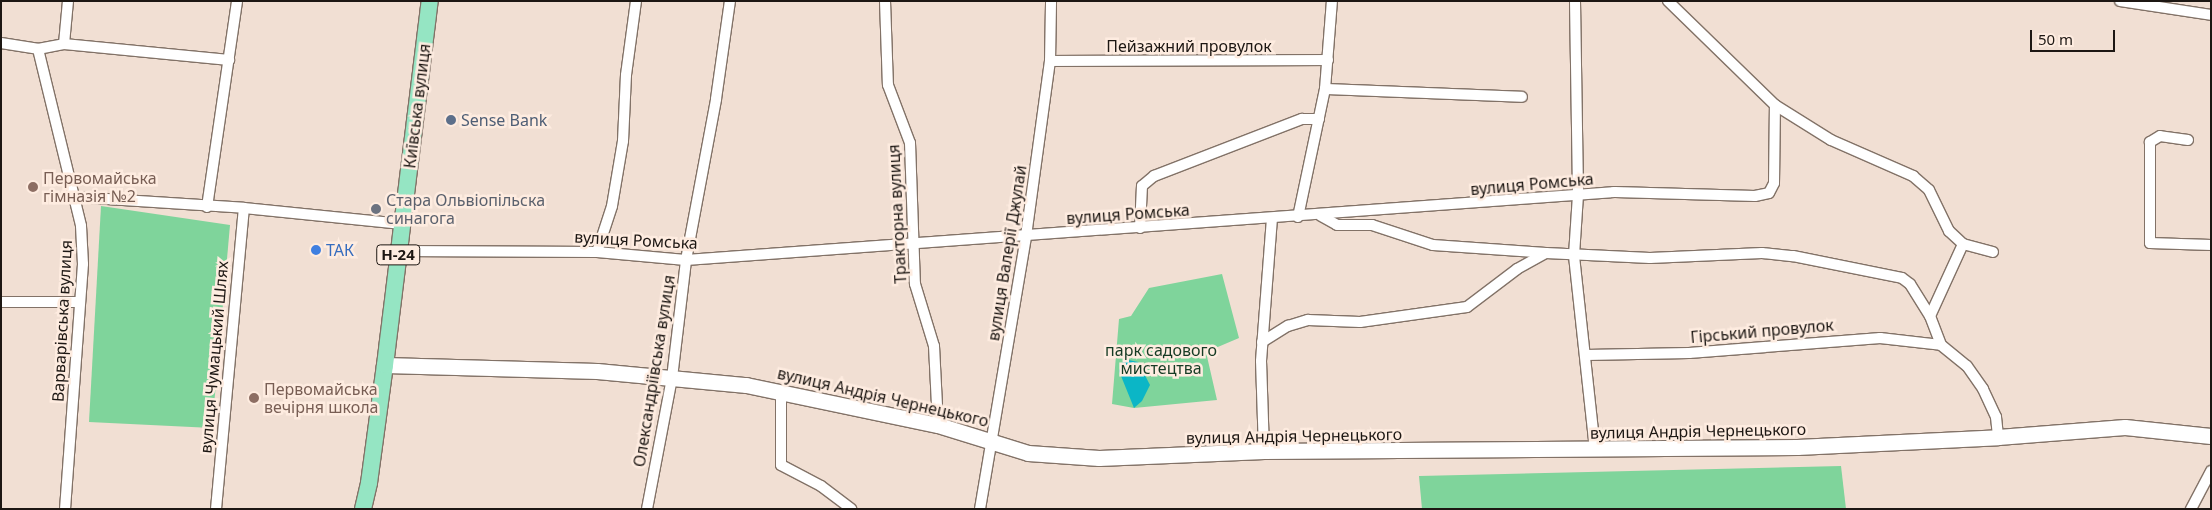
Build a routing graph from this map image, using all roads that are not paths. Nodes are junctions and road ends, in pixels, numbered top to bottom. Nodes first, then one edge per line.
1 (68, 1) edge
2 (237, 1) edge
3 (430, 1) edge
4 (636, 1) edge
5 (730, 1) edge
6 (885, 1) edge
7 (1051, 1) edge
8 (1332, 1) edge
9 (1574, 1) edge
10 (1668, 1) edge
11 (2120, 1) edge
12 (2211, 15) edge
13 (1, 43) edge
14 (64, 44) junction
15 (38, 49) junction
16 (229, 60) junction
17 (1328, 60) junction
18 (1050, 61) junction
19 (1325, 89) junction
20 (1522, 97) dead end
21 (1775, 105) junction
22 (1318, 119) junction
23 (2188, 140) dead end
24 (1578, 195) junction
25 (76, 197) junction
26 (207, 207) junction
27 (244, 208) junction
28 (1318, 214) junction
29 (1298, 217) junction
30 (1272, 219) junction
31 (402, 224) junction
32 (1140, 228) junction
33 (1026, 236) junction
34 (912, 244) junction
35 (1963, 244) junction
36 (2211, 245) edge
37 (399, 251) junction
38 (596, 252) junction
39 (1993, 252) dead end
40 (1546, 253) junction
41 (1574, 256) junction
42 (686, 260) junction
43 (1, 302) edge
44 (80, 302) junction
45 (1930, 316) junction
46 (1262, 342) junction
47 (1941, 345) junction
48 (1586, 355) junction
49 (385, 365) junction
50 (672, 378) junction
51 (781, 391) junction
52 (938, 425) junction
53 (2211, 436) edge
54 (1998, 437) junction
55 (991, 440) junction
56 (1595, 450) junction
57 (1264, 451) junction
58 (2211, 471) edge
59 (65, 509) edge
60 (216, 509) edge
61 (362, 509) edge
62 (648, 509) edge
63 (851, 509) edge
64 (980, 509) edge
65 (2191, 509) edge

1 - 14 street
2 - 16 street
3 - 31 main road, Київська вулиця / Н-24
4 - 38 street
5 - 42 street, Олександріївська вулиця
6 - 34 street, Тракторна вулиця
7 - 18 street, вулиця Валерії Джулай
8 - 17 street
9 - 24 street
10 - 21 street
11 - 12 street
13 - 15 street
14 - 15 street
14 - 16 street
15 - 25 street, Варварівська вулиця
16 - 26 street
17 - 18 street, Пейзажний провулок
17 - 19 street
18 - 33 street, вулиця Валерії Джулай
19 - 20 street
19 - 22 street
21 - 24 street, вулиця Ромська
21 - 35 street
22 - 29 street
22 - 32 street
23 - 36 street
24 - 28 street, вулиця Ромська
24 - 41 street
25 - 26 street
25 - 44 street, Варварівська вулиця
26 - 27 street
27 - 31 street
27 - 60 street, вулиця Чумацький Шлях
28 - 29 street, вулиця Ромська
28 - 40 street
29 - 30 street, вулиця Ромська
30 - 32 street, вулиця Ромська
30 - 46 street
31 - 37 main road, Київська вулиця / Н-24
32 - 33 street, вулиця Ромська
33 - 34 street, вулиця Ромська
33 - 55 street, вулиця Валерії Джулай
34 - 42 street, вулиця Ромська
34 - 52 street, Тракторна вулиця
35 - 39 street
35 - 45 street
37 - 38 street, вулиця Ромська
37 - 49 main road, Київська вулиця / Н-24
38 - 42 street, вулиця Ромська
40 - 41 street
40 - 46 street
41 - 45 street
41 - 48 street
42 - 50 street, Олександріївська вулиця
43 - 44 street
44 - 59 street, Варварівська вулиця
45 - 47 street
46 - 57 street
47 - 48 street, Гірський провулок
47 - 54 street
48 - 56 street
49 - 50 street, вулиця Андрія Чернецького
49 - 61 main road, Київська вулиця / Н-24
50 - 51 street, вулиця Андрія Чернецького
50 - 62 street, Олександріївська вулиця
51 - 52 street, вулиця Андрія Чернецького
51 - 63 street
52 - 55 street, вулиця Андрія Чернецького
53 - 54 street, вулиця Андрія Чернецького
54 - 56 street, вулиця Андрія Чернецького
55 - 57 street, вулиця Андрія Чернецького
55 - 64 street, вулиця Валерії Джулай
56 - 57 street, вулиця Андрія Чернецького
58 - 65 street

